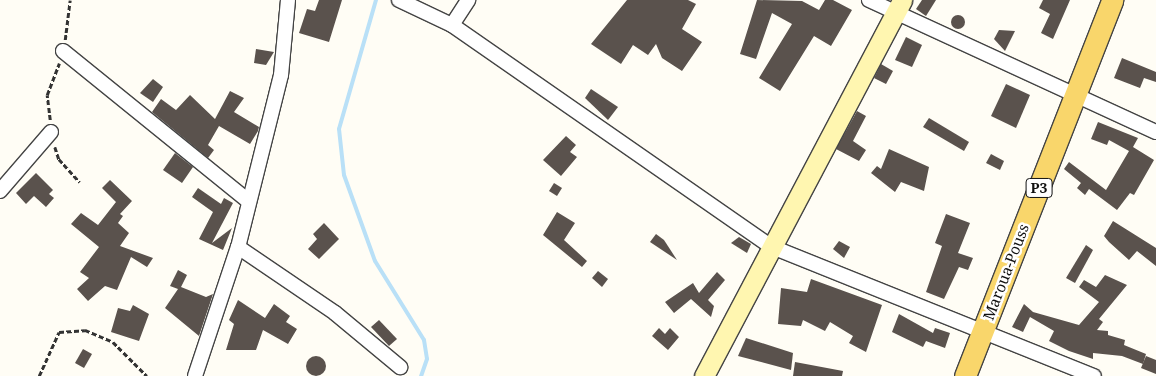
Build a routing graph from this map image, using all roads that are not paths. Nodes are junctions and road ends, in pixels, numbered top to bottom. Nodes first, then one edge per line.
1 (288, 0) edge
2 (398, 0) edge
3 (468, 0) edge
4 (869, 0) edge
5 (1112, 0) edge
6 (898, 6) edge
7 (452, 25) junction
8 (63, 51) road end
9 (1075, 96) junction
10 (51, 132) road end
11 (1156, 132) edge
12 (0, 191) edge
13 (248, 201) junction
14 (238, 246) junction
15 (770, 246) junction
16 (982, 333) junction
17 (400, 367) dead end
18 (194, 376) edge
19 (704, 376) edge
20 (965, 376) edge
21 (1094, 376) edge

1 - 13 street
2 - 7 street
3 - 7 street
4 - 6 street
5 - 9 main road, Maroua-Pouss / P3
6 - 9 street
6 - 15 main road
7 - 15 street
8 - 13 street
9 - 11 street
9 - 16 main road, Maroua-Pouss / P3
10 - 12 street
13 - 14 street
14 - 17 street
14 - 18 street
15 - 16 street
15 - 19 main road
16 - 20 main road, Maroua-Pouss / P3
16 - 21 street

